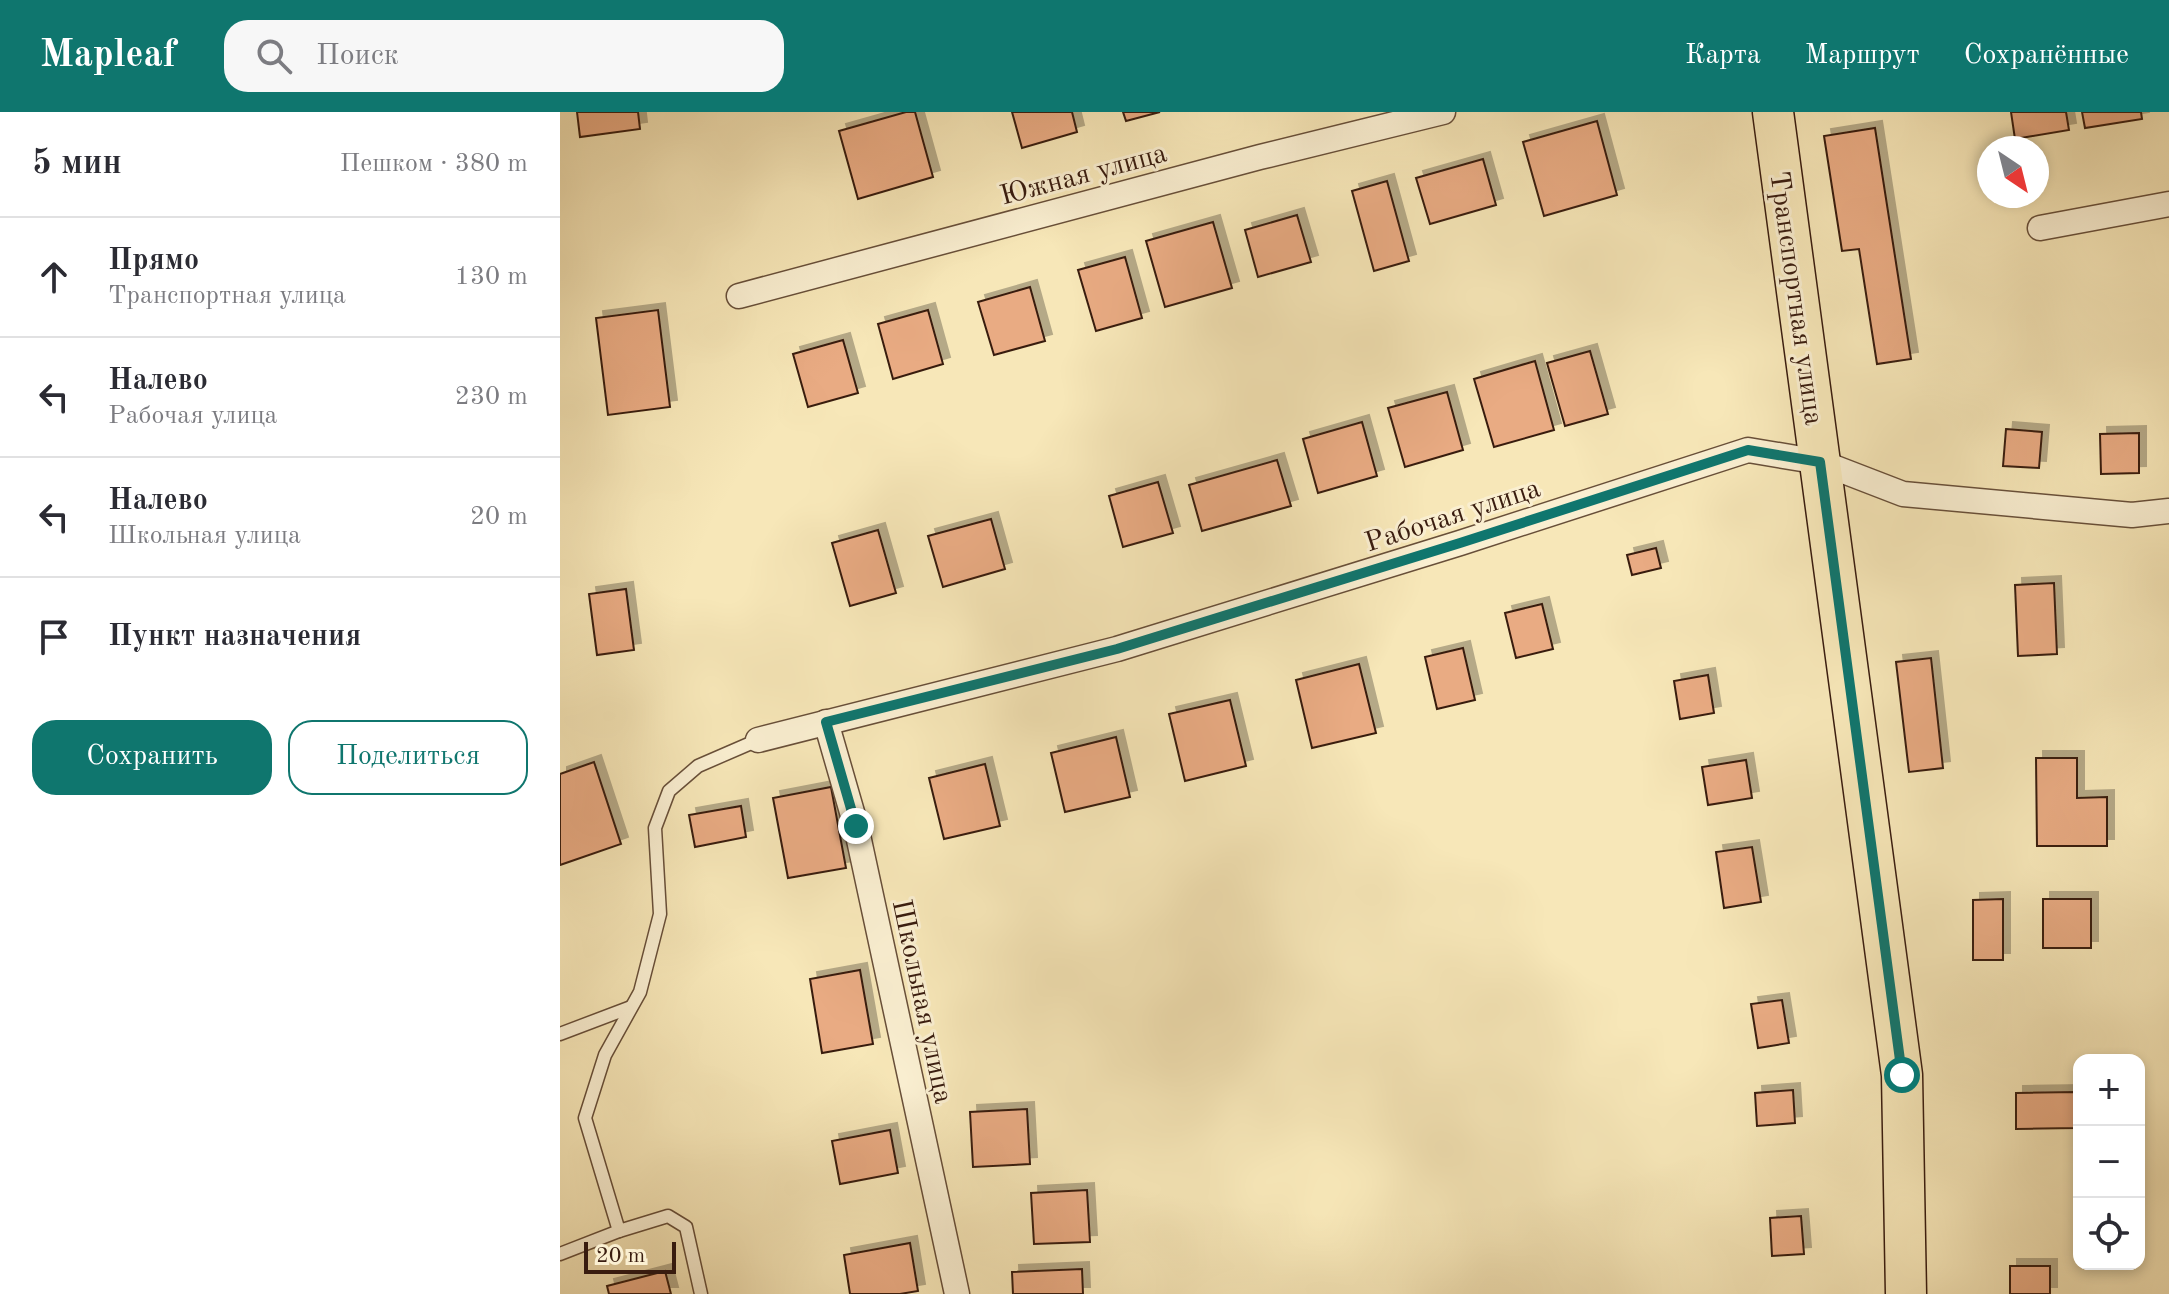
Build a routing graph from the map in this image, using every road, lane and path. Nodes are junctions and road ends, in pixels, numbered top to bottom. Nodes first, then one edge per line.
1 (1443, 112) edge
2 (1773, 112) edge
3 (2169, 204) edge
4 (2040, 228) dead end
5 (739, 296) dead end
6 (1820, 462) junction
7 (2169, 511) edge
8 (826, 722) junction
9 (758, 740) joint
10 (631, 1007) junction
11 (560, 1034) edge
12 (619, 1231) junction
13 (560, 1254) edge
14 (701, 1294) edge
15 (957, 1294) edge
16 (1906, 1294) edge

1 - 5 street, Южная улица
2 - 6 main road, Транспортная улица
3 - 4 street
6 - 7 street, Рабочая улица
6 - 8 street, Рабочая улица
6 - 16 main road, Транспортная улица
8 - 9 street, Рабочая улица
8 - 15 street, Школьная улица
9 - 10 lane
10 - 11 lane
10 - 12 lane
12 - 13 lane
12 - 14 lane

